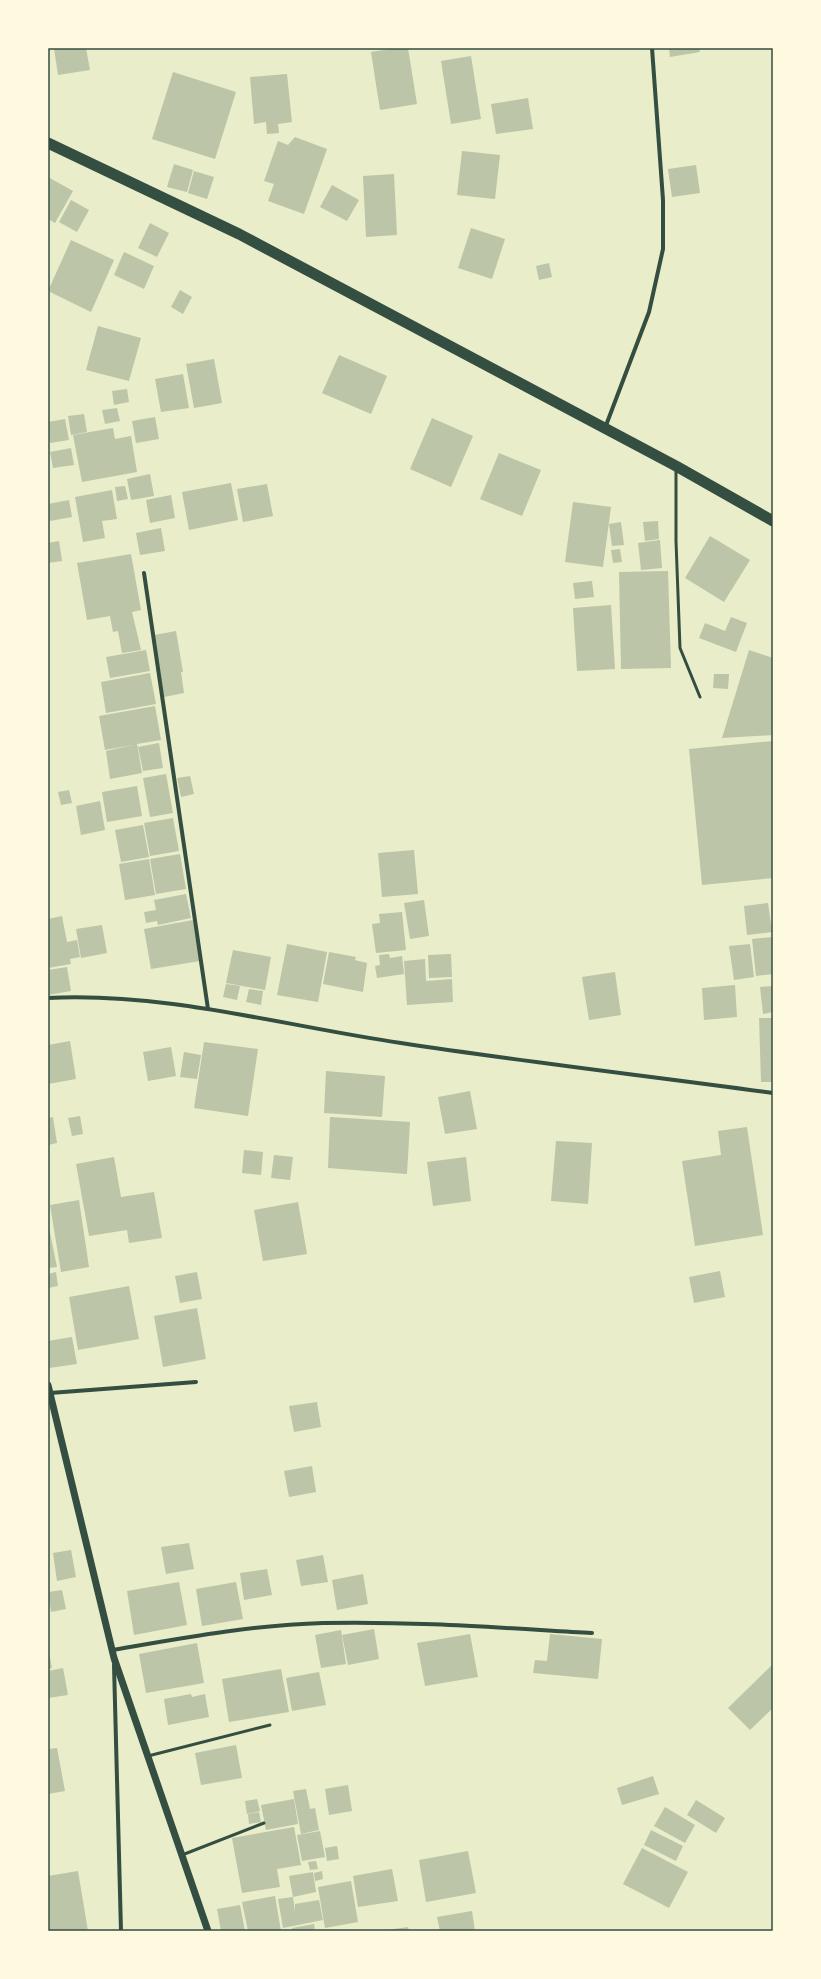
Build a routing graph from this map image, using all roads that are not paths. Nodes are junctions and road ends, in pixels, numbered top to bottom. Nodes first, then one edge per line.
1 (652, 48) edge
2 (48, 143) edge
3 (605, 428) junction
4 (676, 466) junction
5 (773, 521) edge
6 (144, 573) dead end
7 (700, 697) dead end
8 (48, 998) edge
9 (208, 1009) junction
10 (773, 1093) edge
11 (196, 1382) dead end
12 (48, 1386) edge
13 (50, 1393) junction
14 (592, 1633) dead end
15 (112, 1650) junction
16 (114, 1658) junction
17 (270, 1725) dead end
18 (147, 1756) junction
19 (264, 1823) dead end
20 (181, 1855) junction
21 (121, 1931) edge
22 (208, 1931) edge

1 - 3 street
2 - 3 highway
3 - 4 highway
4 - 5 highway
4 - 7 lane
6 - 9 street
8 - 9 street
9 - 10 street
11 - 13 street
12 - 13 street
13 - 15 street
14 - 15 street
15 - 16 street
16 - 18 street
16 - 21 street
17 - 18 lane
18 - 20 street
19 - 20 lane
20 - 22 street

